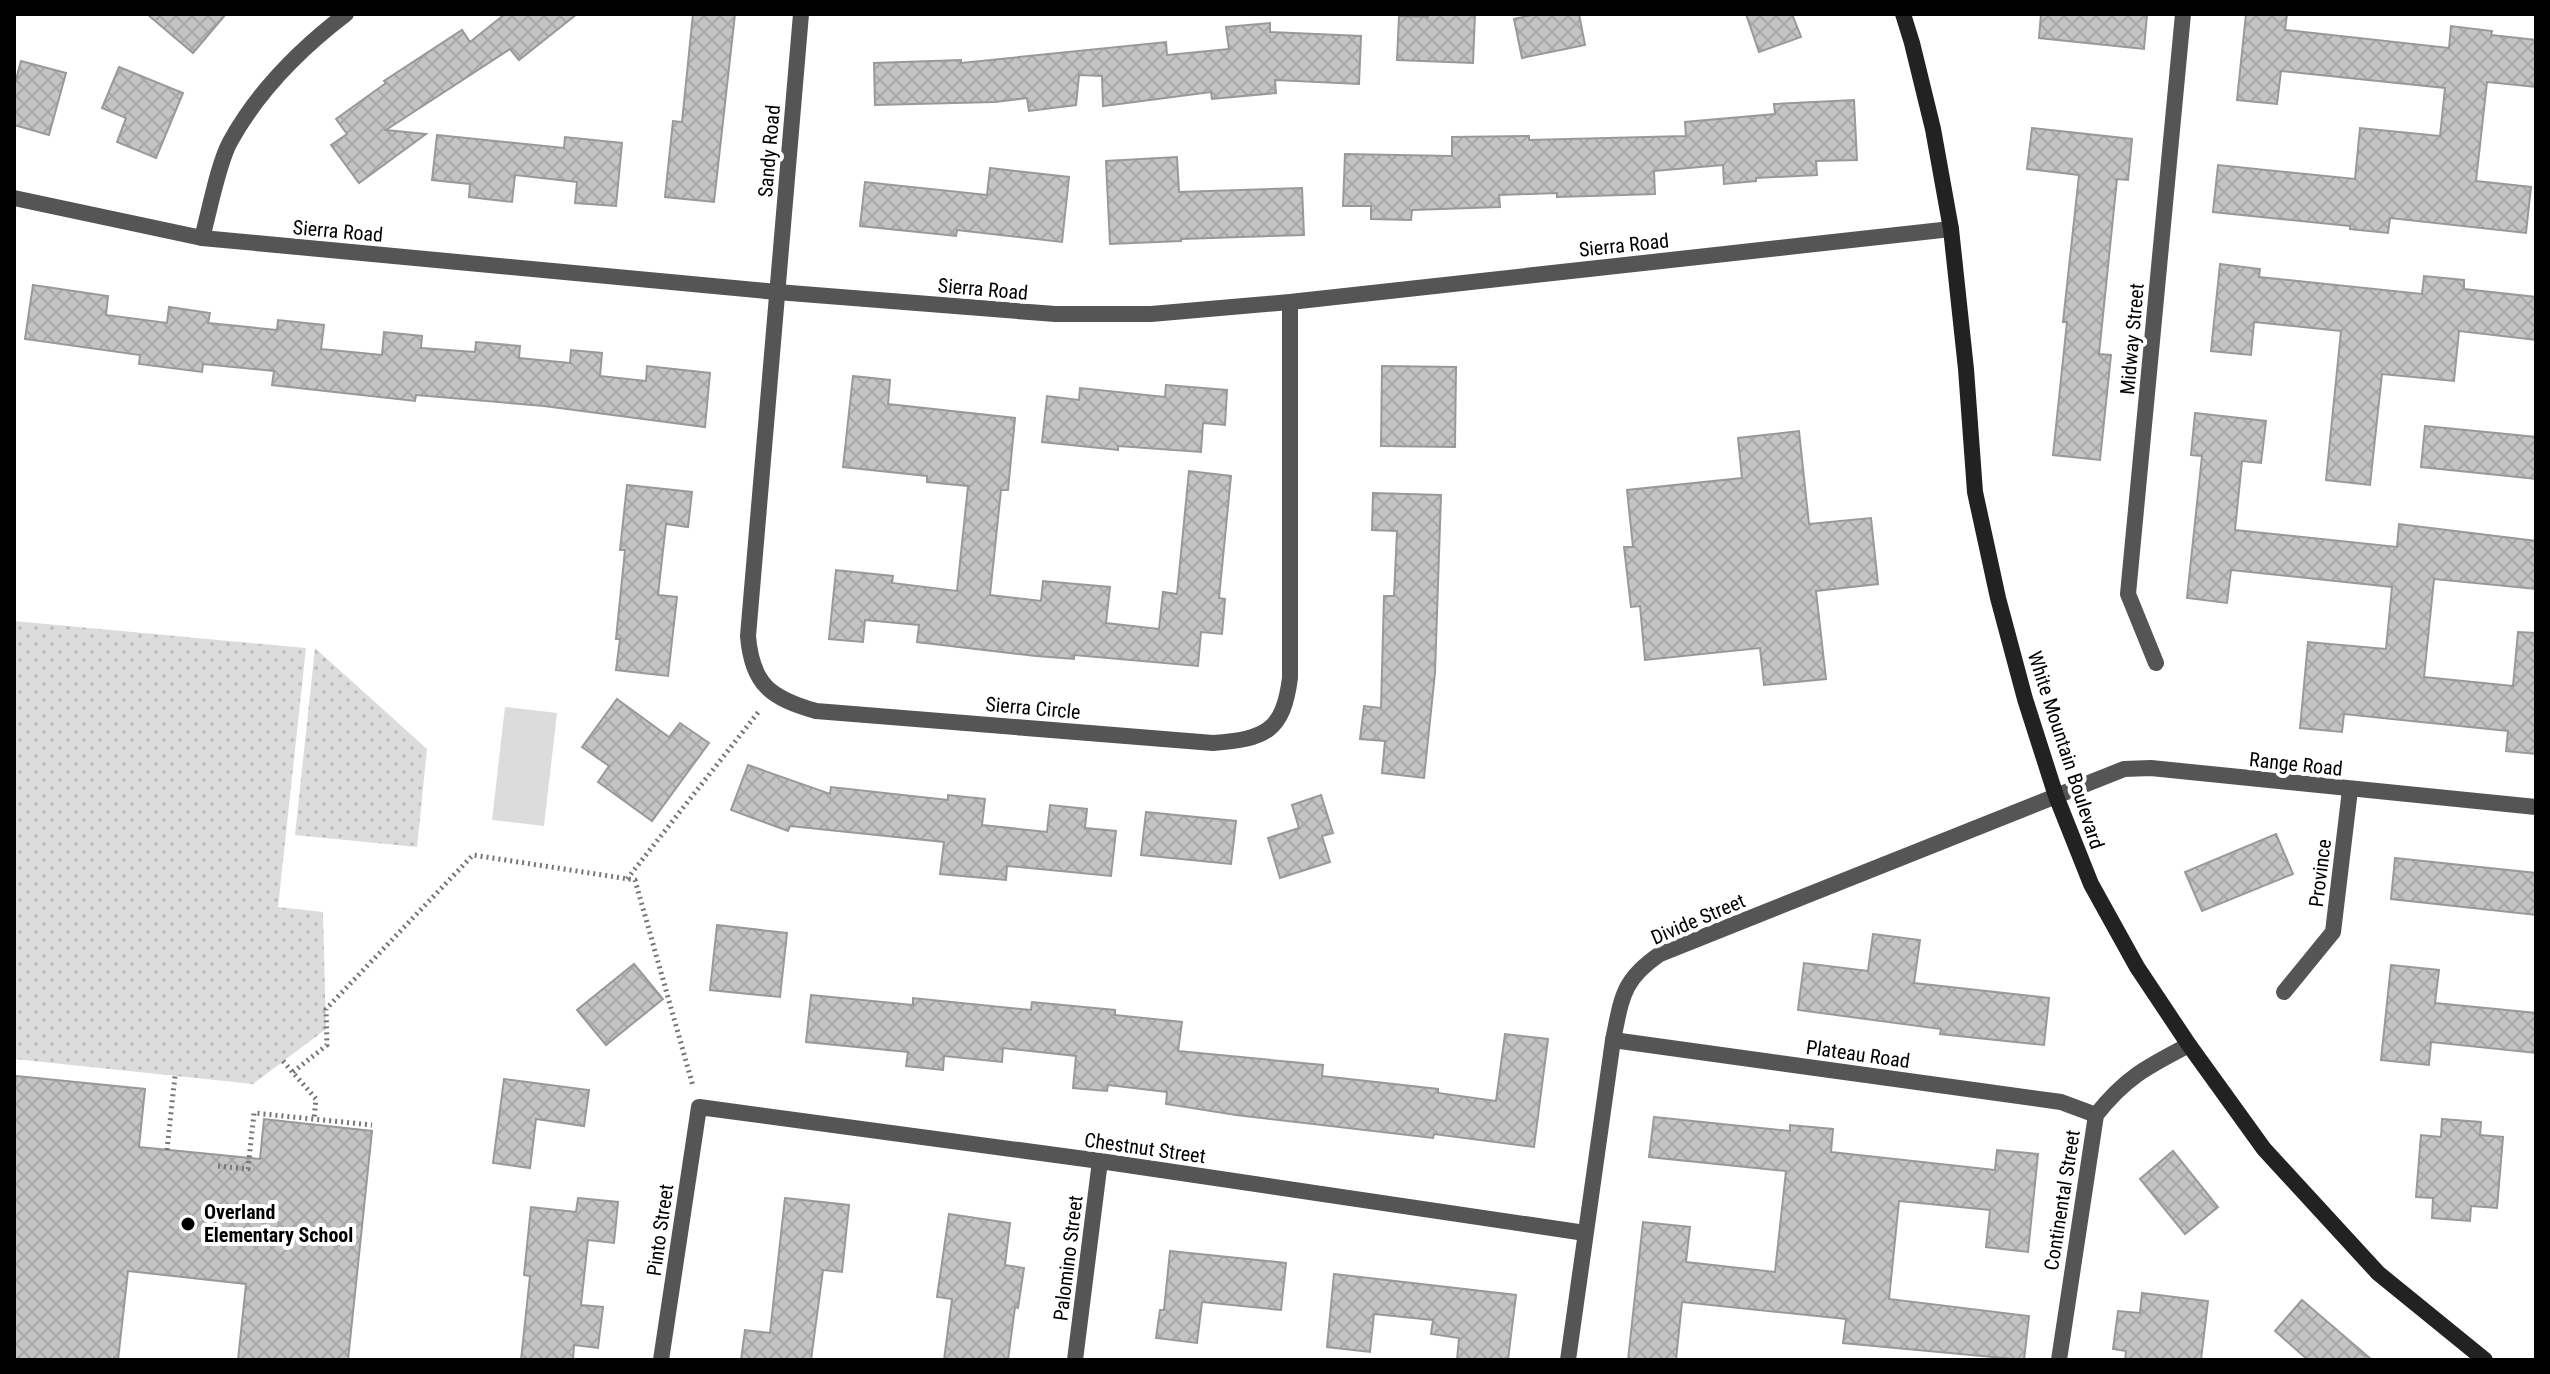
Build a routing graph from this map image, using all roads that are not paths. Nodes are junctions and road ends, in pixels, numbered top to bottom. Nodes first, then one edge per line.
1 (346, 14) edge
2 (801, 14) edge
3 (1903, 14) edge
4 (2183, 14) edge
5 (14, 198) edge
6 (1951, 229) junction
7 (202, 238) junction
8 (777, 292) junction
9 (1290, 302) junction
10 (2156, 663) dead end
11 (2350, 790) junction
12 (2056, 796) junction
13 (2536, 807) edge
14 (2284, 992) dead end
15 (1613, 1040) junction
16 (2189, 1045) junction
17 (699, 1107) joint
18 (2096, 1115) junction
19 (1100, 1161) junction
20 (1585, 1233) junction
21 (661, 1360) edge
22 (1075, 1360) edge
23 (1568, 1360) edge
24 (2059, 1360) edge
25 (2485, 1360) edge

1 - 7 street
2 - 8 street, Sandy Road
3 - 6 street, White Mountain Boulevard
4 - 10 street, Midway Street
5 - 7 street, Sierra Road
6 - 9 street, Sierra Road
6 - 12 street, White Mountain Boulevard
7 - 8 street, Sierra Road
8 - 9 street, Sierra Road
8 - 9 street, Sierra Circle
11 - 12 street, Range Road
11 - 13 street, Range Road
11 - 14 street, Province
12 - 15 street, Divide Street
12 - 16 street, White Mountain Boulevard
15 - 18 street, Plateau Road
15 - 20 street, Divide Street
16 - 18 street, Continental Street
16 - 25 street, White Mountain Boulevard
17 - 19 street, Chestnut Street
17 - 21 street, Pinto Street
18 - 24 street, Continental Street
19 - 20 street, Chestnut Street
19 - 22 street, Palomino Street
20 - 23 street, Divide Street

